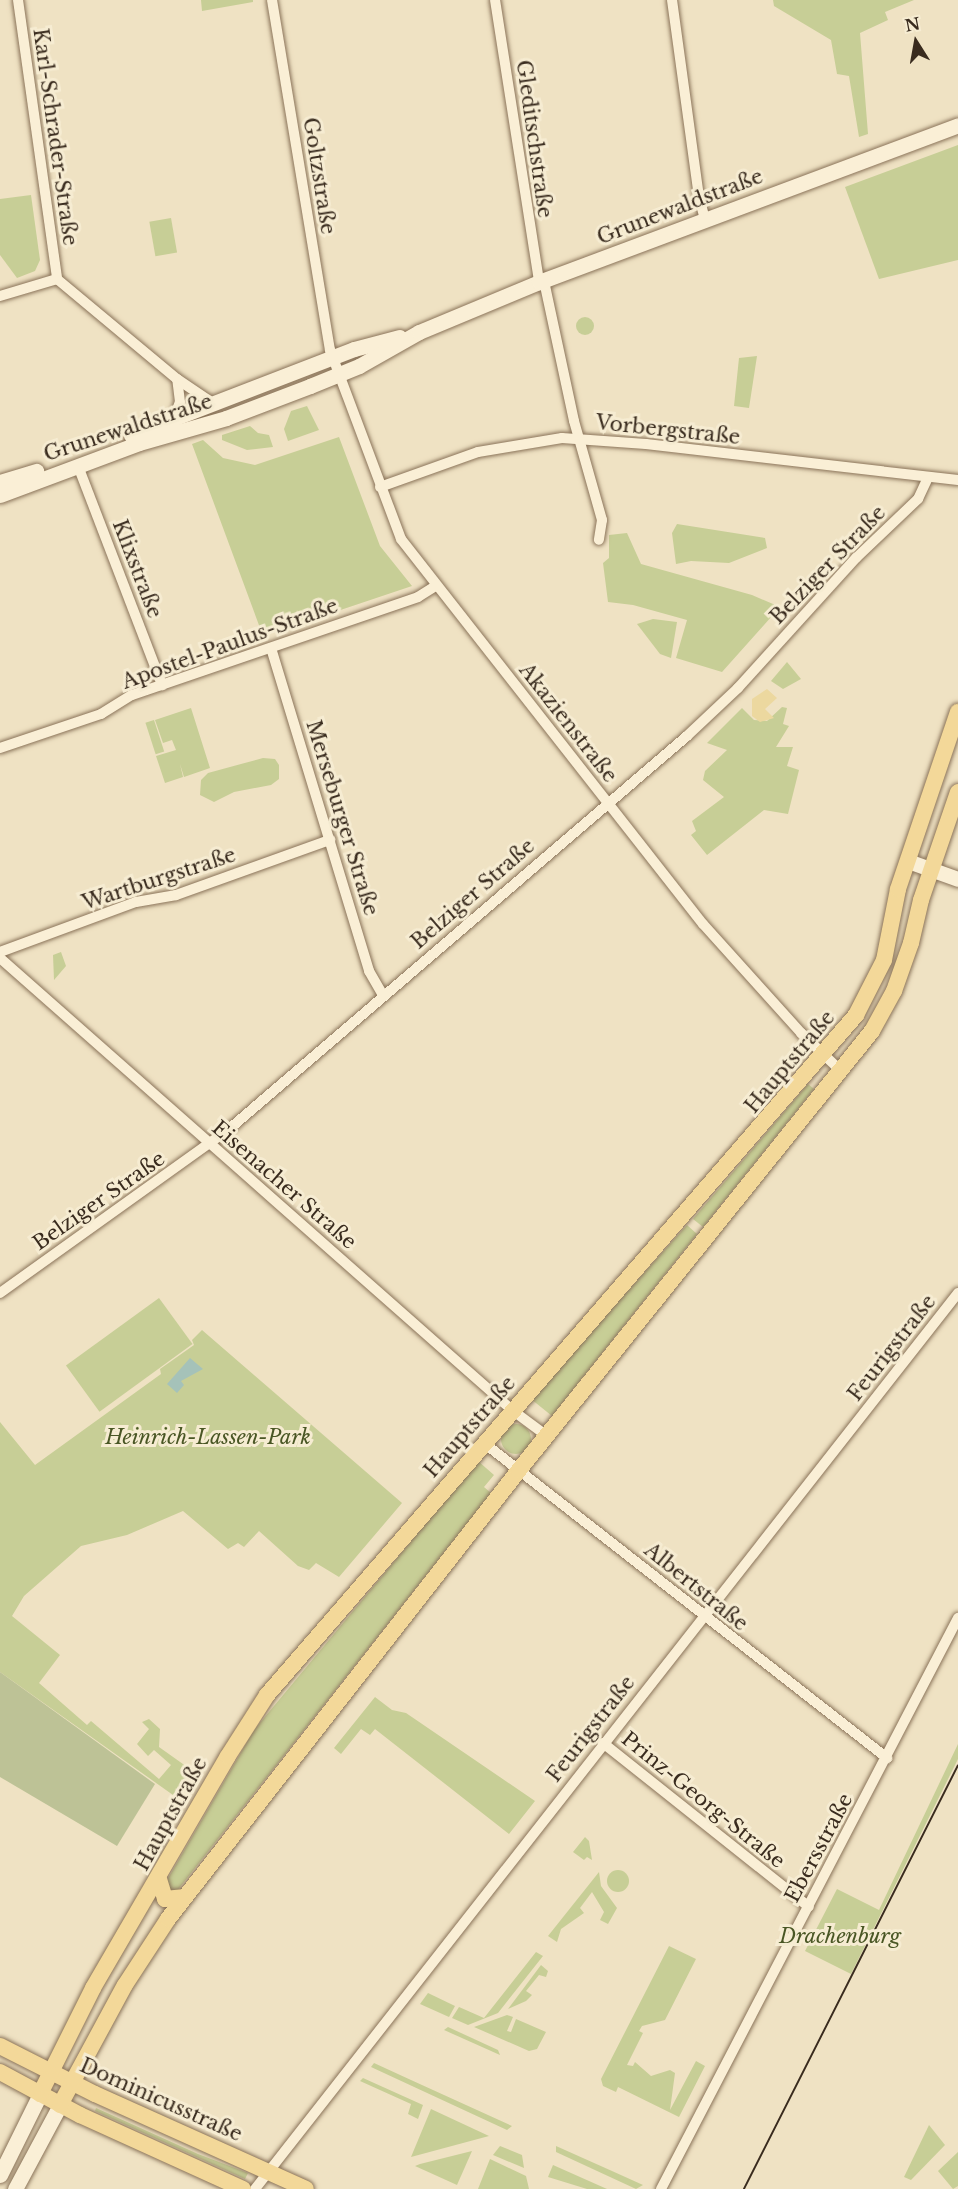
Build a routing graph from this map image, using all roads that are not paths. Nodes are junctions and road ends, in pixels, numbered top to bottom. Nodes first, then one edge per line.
1 (18, 0) edge
2 (272, 0) edge
3 (495, 0) edge
4 (672, 0) edge
5 (958, 125) edge
6 (705, 220) junction
7 (57, 279) junction
8 (541, 281) junction
9 (0, 296) edge
10 (419, 332) junction
11 (332, 358) junction
12 (338, 374) junction
13 (177, 379) junction
14 (264, 386) junction
15 (270, 401) junction
16 (214, 404) junction
17 (173, 420) junction
18 (579, 439) junction
19 (78, 466) junction
20 (928, 478) junction
21 (958, 480) edge
22 (0, 482) edge
23 (380, 487) junction
24 (0, 495) edge
25 (599, 540) dead end
26 (437, 585) junction
27 (271, 648) junction
28 (162, 685) junction
29 (958, 712) edge
30 (0, 748) edge
31 (958, 792) edge
32 (608, 802) junction
33 (330, 840) junction
34 (908, 861) junction
35 (931, 869) junction
36 (958, 879) edge
37 (0, 952) edge
38 (0, 958) edge
39 (383, 995) junction
40 (823, 1055) junction
41 (840, 1070) junction
42 (210, 1144) junction
43 (0, 1293) edge
44 (958, 1293) edge
45 (512, 1410) junction
46 (547, 1436) junction
47 (484, 1443) junction
48 (519, 1470) junction
49 (702, 1615) junction
50 (958, 1618) edge
51 (603, 1743) junction
52 (887, 1758) junction
53 (159, 1879) junction
54 (185, 1897) junction
55 (809, 1907) junction
56 (142, 1908) junction
57 (168, 1919) junction
58 (0, 2046) edge
59 (0, 2072) edge
60 (50, 2072) junction
61 (72, 2083) junction
62 (40, 2094) junction
63 (60, 2105) junction
64 (267, 2171) junction
65 (0, 2175) edge
66 (15, 2189) edge
67 (243, 2189) edge
68 (255, 2189) edge
69 (306, 2189) edge
70 (661, 2189) edge

1 - 7 street, Karl-Schrader-Straße
2 - 11 street, Goltzstraße
3 - 8 street, Gleditschstraße
4 - 6 street
5 - 6 main road, Grunewaldstraße
6 - 8 main road, Grunewaldstraße
7 - 9 street
7 - 13 street
8 - 10 main road, Grunewaldstraße
8 - 18 street, Gleditschstraße
10 - 11 main road, Grunewaldstraße
10 - 12 main road, Grunewaldstraße
11 - 12 street, Akazienstraße
11 - 14 main road, Grunewaldstraße
12 - 15 main road, Grunewaldstraße
12 - 23 street, Akazienstraße
13 - 16 street
13 - 17 street
14 - 15 street
14 - 16 main road, Grunewaldstraße
15 - 19 main road, Grunewaldstraße
16 - 17 main road, Grunewaldstraße
17 - 22 main road, Grunewaldstraße
18 - 20 street, Vorbergstraße
18 - 23 street, Vorbergstraße
18 - 25 street, Gleditschstraße
19 - 24 main road, Grunewaldstraße
19 - 28 street, Klixstraße
20 - 21 street, Vorbergstraße
20 - 32 street, Belziger Straße
23 - 26 street, Akazienstraße
26 - 27 street, Apostel-Paulus-Straße
26 - 32 street, Akazienstraße
27 - 28 street, Apostel-Paulus-Straße
27 - 33 street, Merseburger Straße
28 - 30 street, Apostel-Paulus-Straße
29 - 34 main road, Hauptstraße
31 - 35 main road
32 - 39 street, Belziger Straße
32 - 40 street, Akazienstraße
33 - 37 street, Wartburgstraße
33 - 39 street, Merseburger Straße
34 - 35 main road
34 - 40 main road, Hauptstraße
35 - 36 main road
35 - 41 main road
38 - 42 street, Eisenacher Straße
39 - 42 street, Belziger Straße
40 - 41 street, Akazienstraße
40 - 45 main road, Hauptstraße
41 - 46 main road
42 - 43 street, Belziger Straße
42 - 45 street, Eisenacher Straße
44 - 49 street, Feurigstraße
45 - 46 street, Eisenacher Straße
45 - 47 main road, Hauptstraße
46 - 48 main road
47 - 48 street, Albertstraße
47 - 53 main road, Hauptstraße
48 - 49 street, Albertstraße
48 - 54 main road
49 - 51 street, Feurigstraße
49 - 52 street, Albertstraße
50 - 52 street, Ebersstraße
51 - 55 street, Prinz-Georg-Straße
51 - 64 street, Feurigstraße
52 - 55 street, Ebersstraße
53 - 54 main road
53 - 56 main road, Hauptstraße
54 - 57 main road
55 - 70 street, Ebersstraße
56 - 57 main road
56 - 60 main road, Hauptstraße
57 - 61 main road
58 - 60 main road, Dominicusstraße
59 - 62 main road
60 - 61 main road, Dominicusstraße
60 - 62 main road, Hauptstraße
61 - 63 main road
61 - 64 main road, Dominicusstraße
62 - 63 main road
62 - 65 main road, Hauptstraße
63 - 66 main road
63 - 67 main road
64 - 68 street, Feurigstraße
64 - 69 main road, Dominicusstraße

